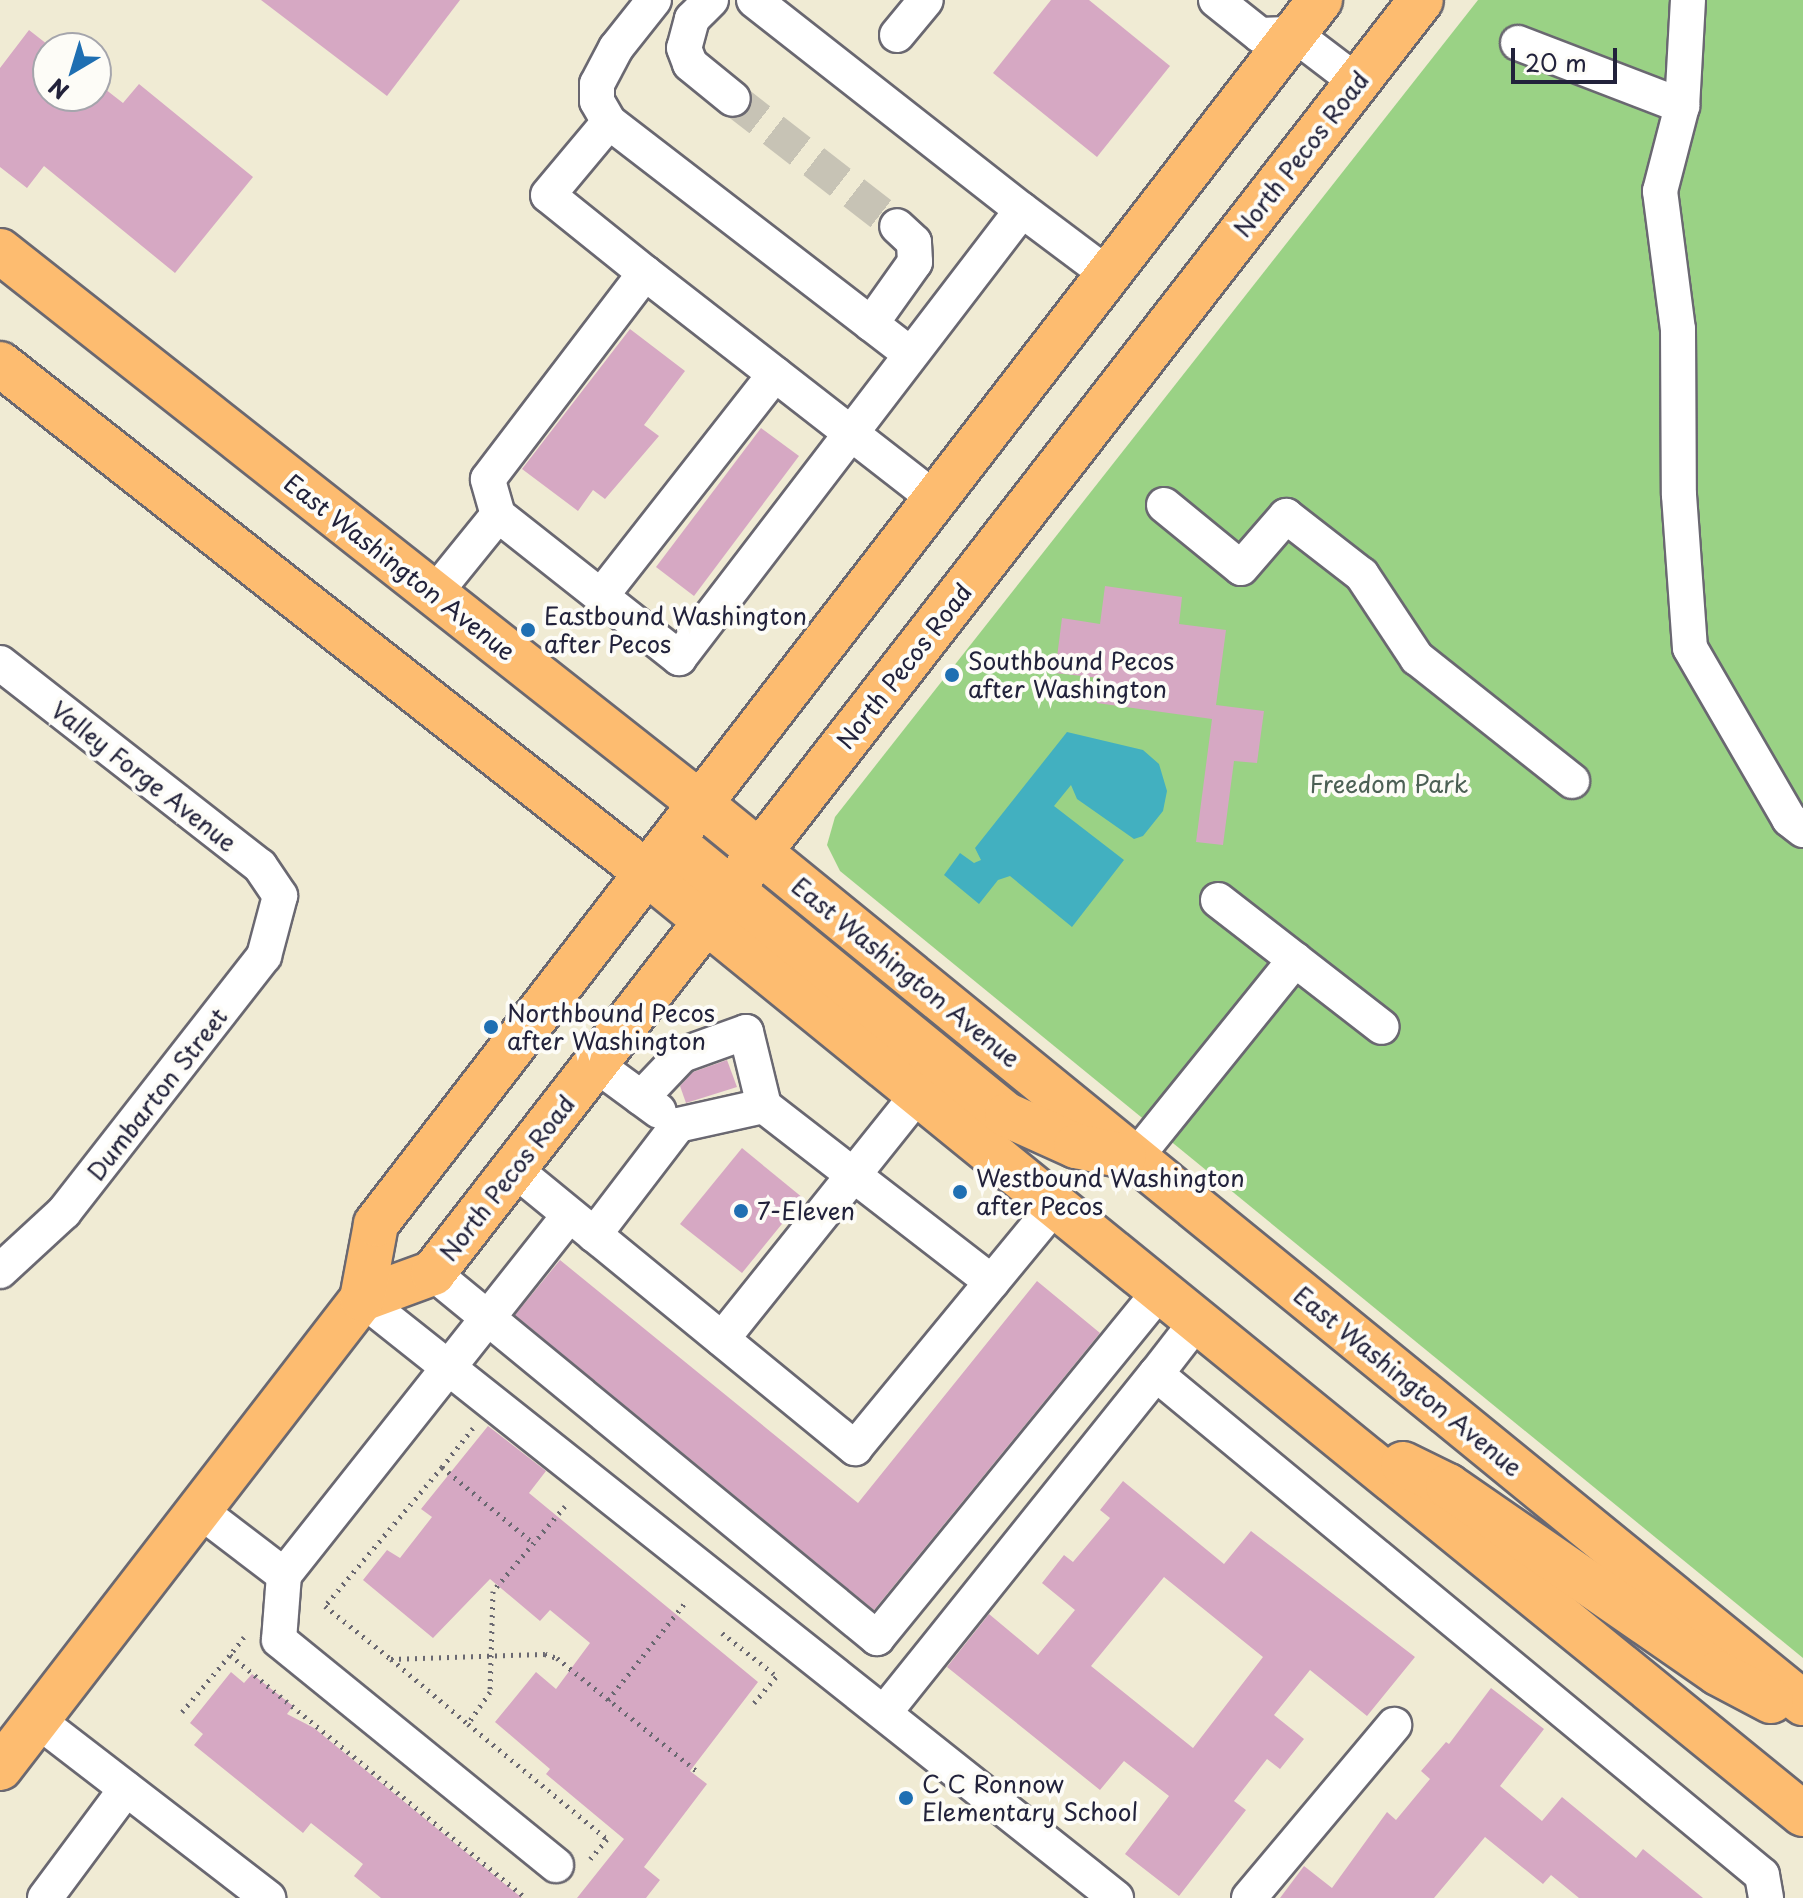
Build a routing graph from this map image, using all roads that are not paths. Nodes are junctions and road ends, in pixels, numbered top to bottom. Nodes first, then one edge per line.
1 (654, 0) edge
2 (711, 0) edge
3 (754, 0) edge
4 (926, 0) edge
5 (1216, 0) edge
6 (1320, 0) edge
7 (1421, 0) edge
8 (1688, 0) edge
9 (1290, 17) edge
10 (897, 35) dead end
11 (1518, 43) dead end
12 (1357, 82) junction
13 (733, 99) tunnel mouth
14 (1682, 106) junction
15 (609, 122) junction
16 (1022, 210) junction
17 (897, 226) tunnel mouth
18 (0, 251) edge
19 (645, 273) junction
20 (1110, 276) junction
21 (871, 324) junction
22 (910, 354) junction
23 (0, 364) edge
24 (775, 374) junction
25 (851, 434) junction
26 (937, 500) junction
27 (1164, 505) dead end
28 (498, 515) junction
29 (434, 594) junction
30 (601, 596) junction
31 (0, 663) edge
32 (1572, 781) dead end
33 (702, 805) junction
34 (1803, 830) edge
35 (760, 852) junction
36 (660, 858) junction
37 (280, 896) joint
38 (1218, 900) dead end
39 (719, 906) junction
40 (1295, 960) junction
41 (1382, 1027) dead end
42 (595, 1064) junction
43 (918, 1094) junction
44 (641, 1098) junction
45 (764, 1106) junction
46 (678, 1125) junction
47 (1135, 1158) junction
48 (514, 1169) junction
49 (853, 1175) junction
50 (1055, 1205) junction
51 (582, 1225) junction
52 (0, 1271) edge
53 (433, 1273) junction
54 (992, 1282) junction
55 (1160, 1291) junction
56 (362, 1299) junction
57 (487, 1319) junction
58 (1197, 1321) junction
59 (722, 1339) junction
60 (451, 1369) junction
61 (1156, 1374) junction
62 (1326, 1425) junction
63 (199, 1510) junction
64 (284, 1575) junction
65 (1799, 1700) edge
66 (884, 1713) junction
67 (37, 1720) junction
68 (1394, 1725) dead end
69 (0, 1768) edge
70 (126, 1789) junction
71 (1803, 1814) edge
72 (572, 1863) road end
73 (45, 1898) edge
74 (268, 1898) edge
75 (1116, 1898) edge
76 (1249, 1898) edge
77 (1766, 1898) edge

1 - 15 street
2 - 13 street
3 - 16 street
4 - 10 street
5 - 9 street
6 - 9 main road
7 - 12 main road, North Pecos Road
8 - 14 street
9 - 12 street
9 - 20 main road
11 - 14 street
12 - 35 main road, North Pecos Road
14 - 34 street
15 - 19 street
15 - 21 street
16 - 20 street
16 - 22 street
17 - 21 street
18 - 29 main road, East Washington Avenue
19 - 24 street
19 - 28 street
20 - 26 main road
21 - 22 street
22 - 25 street
23 - 36 main road
24 - 25 street
24 - 30 street
25 - 26 street
25 - 30 street
26 - 33 main road
27 - 32 street
28 - 29 street
28 - 30 street
29 - 33 main road, East Washington Avenue
31 - 37 street, Valley Forge Avenue
33 - 35 main road, East Washington Avenue
33 - 36 main road
35 - 39 main road, North Pecos Road
35 - 47 main road, East Washington Avenue
36 - 39 main road
36 - 56 main road
37 - 52 street, Dumbarton Street
38 - 40 street
39 - 42 main road, North Pecos Road
39 - 43 main road
39 - 47 main road
40 - 41 street
40 - 47 street
42 - 44 street
42 - 48 main road, North Pecos Road
43 - 49 street
43 - 50 main road
44 - 45 street
44 - 46 street
45 - 46 street
45 - 49 street
46 - 51 street
47 - 65 main road, East Washington Avenue
48 - 51 street
48 - 53 main road, North Pecos Road
49 - 54 street
49 - 59 street
50 - 54 street
50 - 55 main road
51 - 57 street
51 - 59 street
53 - 56 main road, North Pecos Road
53 - 57 street
54 - 59 street
55 - 57 street
55 - 58 main road
56 - 60 street
56 - 63 main road
57 - 60 street
58 - 61 street
58 - 62 main road
60 - 64 street
60 - 66 street
61 - 66 street
61 - 77 street
62 - 65 main road
62 - 71 main road
63 - 64 street
63 - 67 main road
64 - 72 street
66 - 75 street
67 - 69 main road
67 - 70 street
68 - 76 street
70 - 73 street
70 - 74 street

